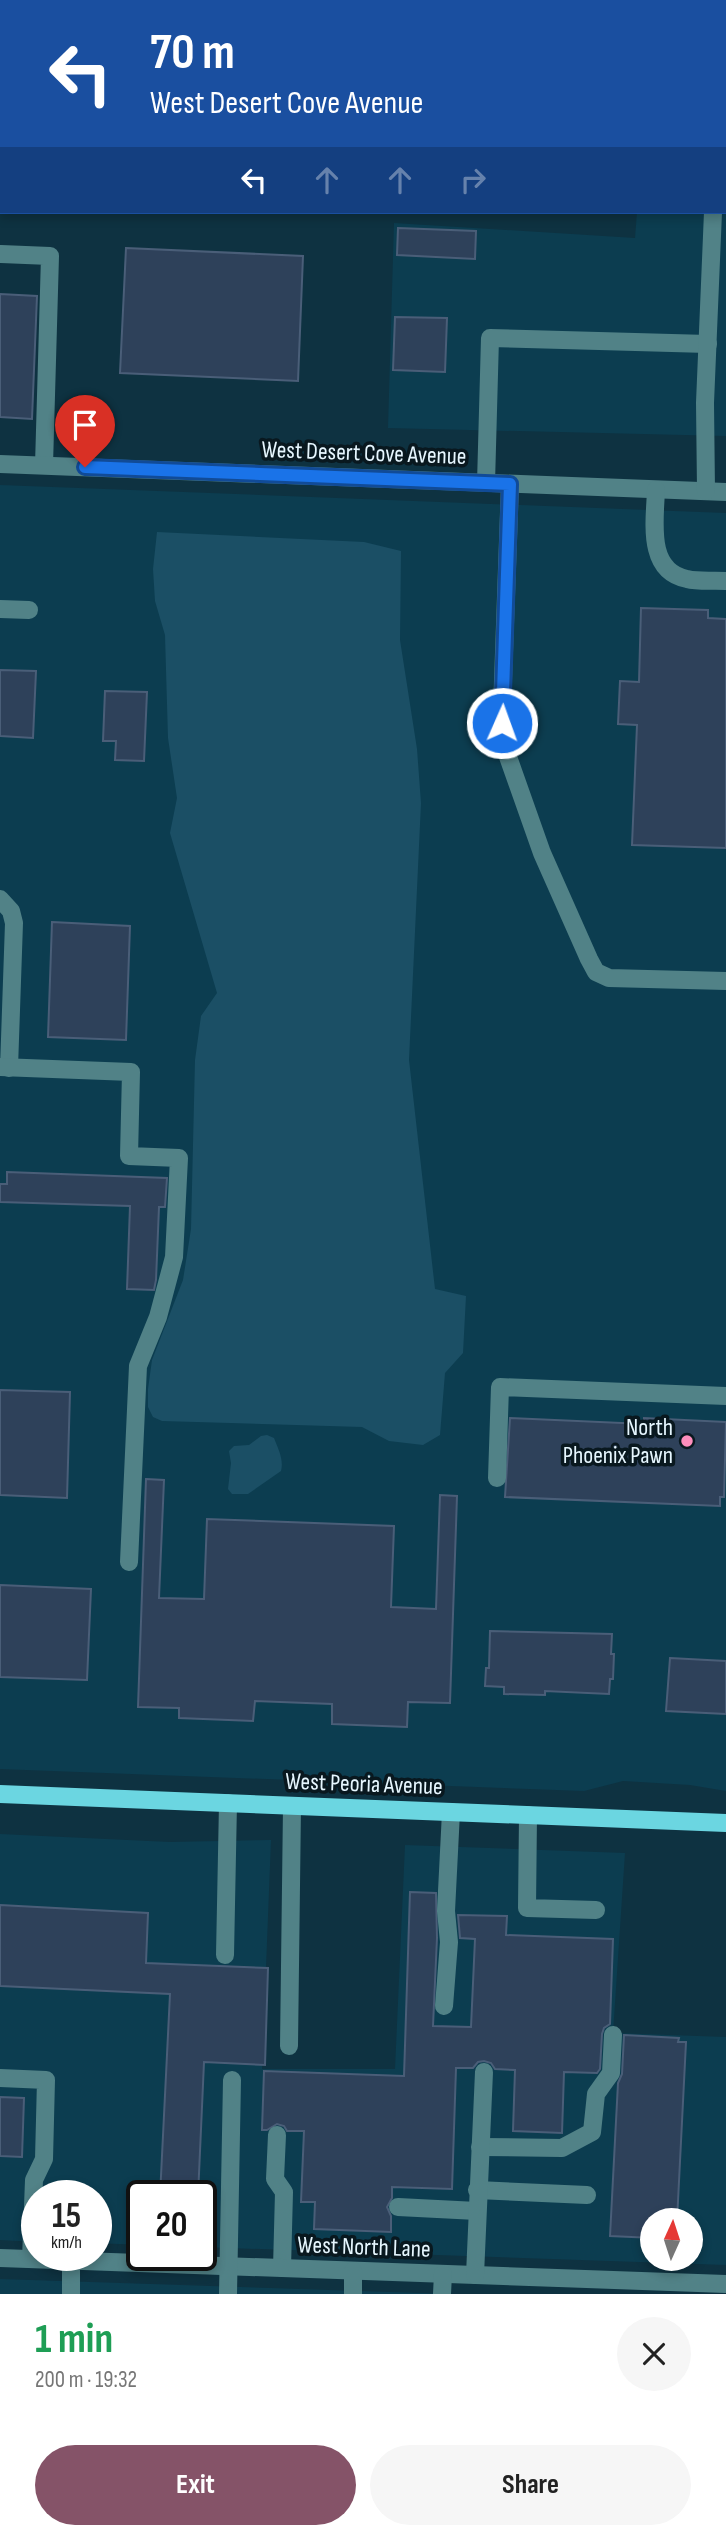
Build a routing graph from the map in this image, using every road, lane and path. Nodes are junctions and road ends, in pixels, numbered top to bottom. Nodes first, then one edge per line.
1 (713, 214) edge
2 (1, 254) edge
3 (708, 344) junction
4 (0, 464) edge
5 (44, 465) junction
6 (486, 483) junction
7 (510, 484) junction
8 (656, 489) junction
9 (706, 491) junction
10 (726, 492) edge
11 (726, 580) edge
12 (0, 609) edge
13 (29, 610) dead end
14 (0, 899) edge
15 (726, 981) edge
16 (4, 1068) edge
17 (726, 1396) edge
18 (497, 1478) dead end
19 (130, 1562) dead end
20 (0, 1794) edge
21 (228, 1803) junction
22 (292, 1805) junction
23 (451, 1812) junction
24 (528, 1815) junction
25 (726, 1823) edge
26 (596, 1910) dead end
27 (225, 1955) dead end
28 (444, 2006) dead end
29 (612, 2035) dead end
30 (289, 2046) dead end
31 (484, 2072) dead end
32 (0, 2078) edge
33 (232, 2080) dead end
34 (277, 2135) dead end
35 (480, 2147) junction
36 (34, 2180) edge
37 (477, 2190) junction
38 (587, 2194) dead end
39 (398, 2207) dead end
40 (477, 2211) junction
41 (0, 2258) edge
42 (21, 2259) edge
43 (112, 2262) edge
44 (229, 2266) junction
45 (282, 2268) junction
46 (353, 2270) junction
47 (71, 2271) edge
48 (443, 2274) junction
49 (475, 2275) junction
50 (726, 2284) edge
51 (587, 2286) edge
52 (71, 2294) edge
53 (228, 2294) edge
54 (353, 2294) edge
55 (442, 2294) edge

1 - 3 street
2 - 5 street
3 - 6 street
3 - 9 street
4 - 5 street, West Desert Cove Avenue
5 - 6 street, West Desert Cove Avenue
6 - 7 street, West Desert Cove Avenue
7 - 8 street, West Desert Cove Avenue
7 - 15 street
8 - 9 street, West Desert Cove Avenue
8 - 11 street
9 - 10 street, West Desert Cove Avenue
12 - 13 street
14 - 16 street
16 - 19 street
17 - 18 street
20 - 21 main road, West Peoria Avenue
21 - 22 main road, West Peoria Avenue
21 - 27 street
22 - 23 main road, West Peoria Avenue
22 - 30 street
23 - 24 main road, West Peoria Avenue
23 - 28 street
24 - 25 main road, West Peoria Avenue
24 - 26 street
29 - 35 street
31 - 35 street
32 - 36 street
33 - 44 street
34 - 45 street
35 - 37 street
37 - 38 street
37 - 40 street
39 - 40 street
40 - 49 street
41 - 42 street, West North Lane
43 - 44 street, West North Lane
44 - 45 street, West North Lane
44 - 53 street
45 - 46 street, West North Lane
46 - 48 street, West North Lane
46 - 54 street
47 - 52 street
48 - 49 street, West North Lane
48 - 55 street
49 - 51 street, West North Lane
50 - 51 street, West North Lane

